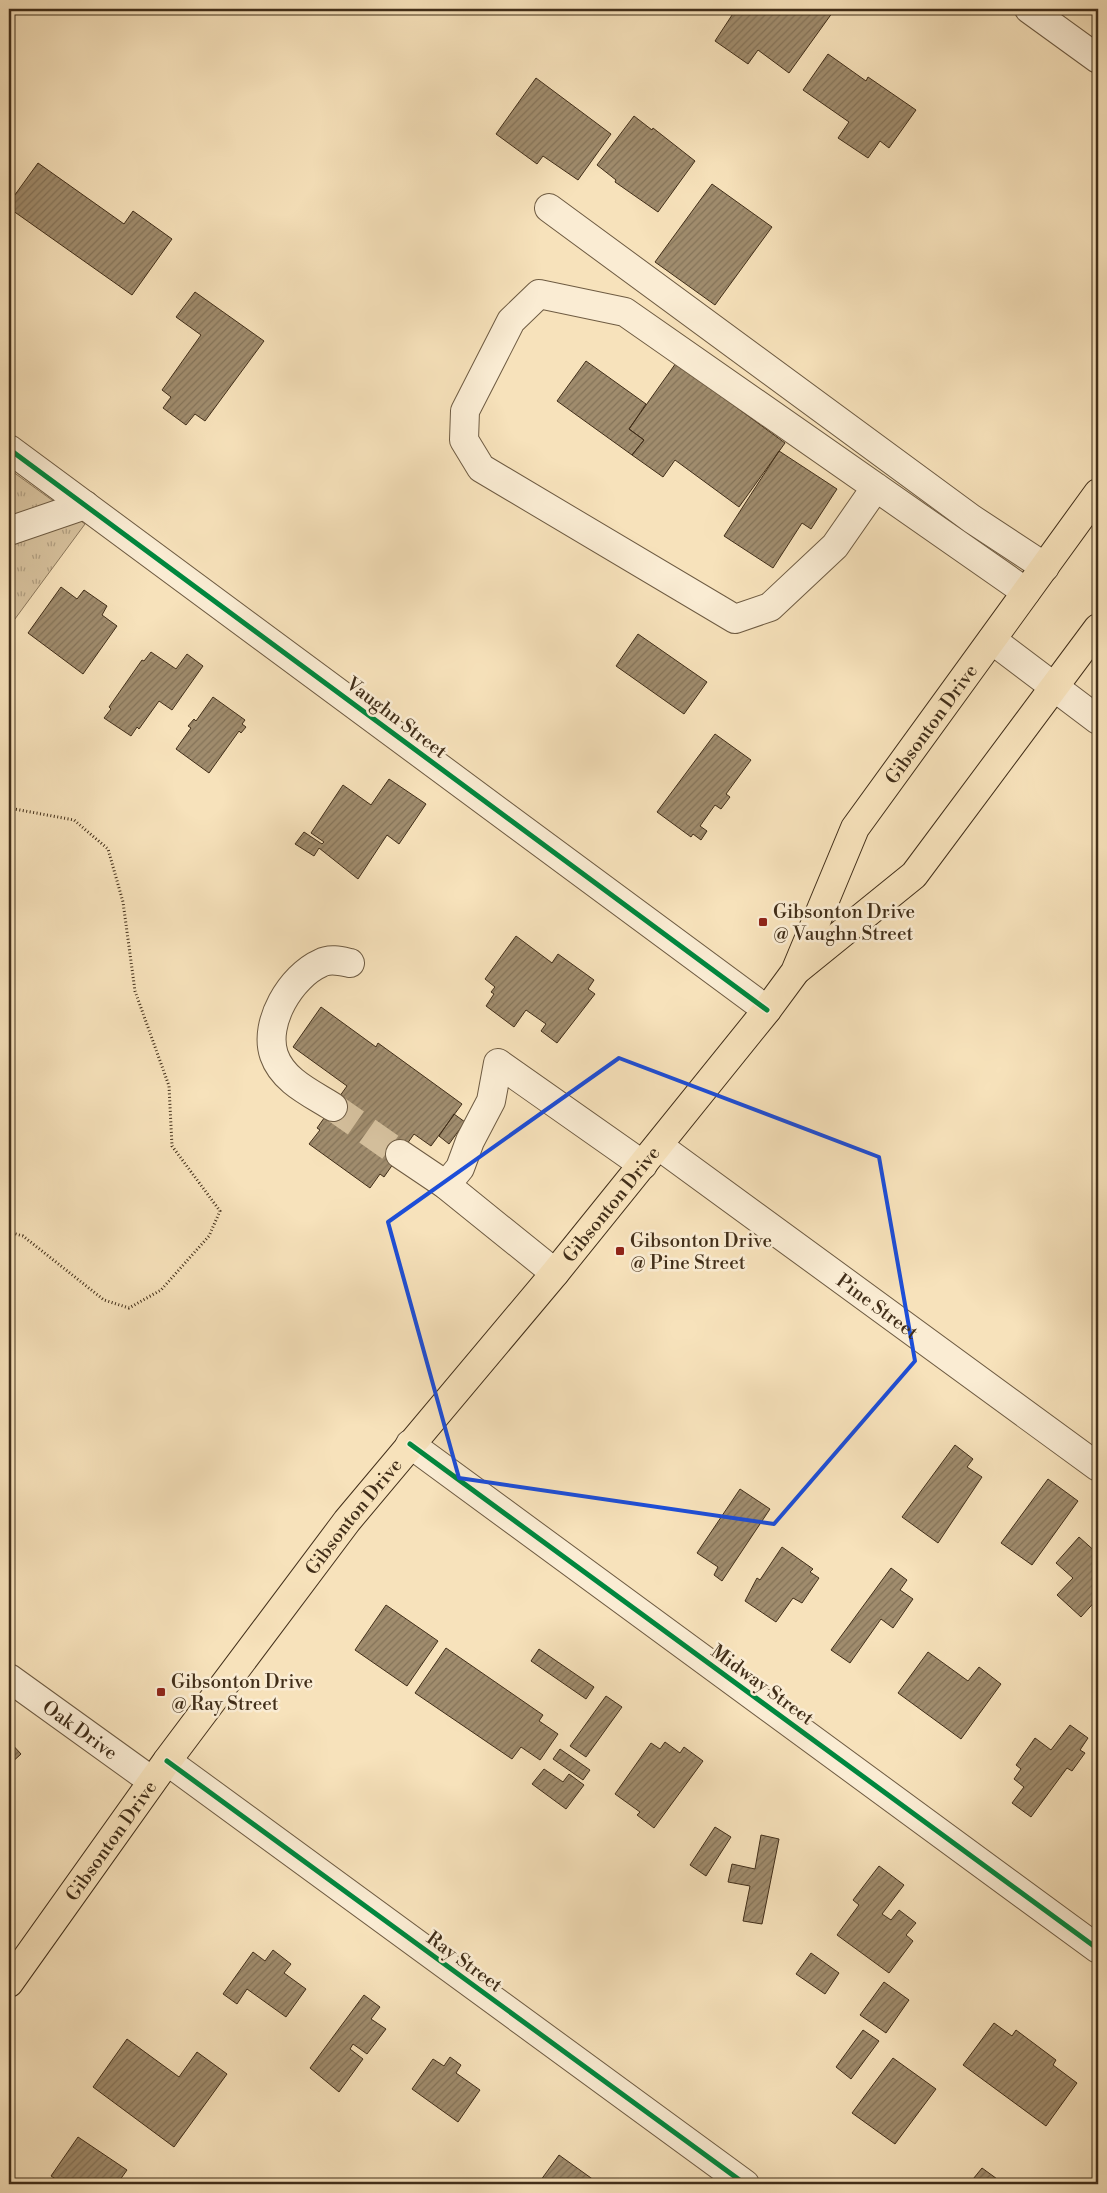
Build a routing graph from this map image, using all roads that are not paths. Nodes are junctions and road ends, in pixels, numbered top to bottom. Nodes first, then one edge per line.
1 (1029, 9) edge
2 (1098, 59) edge
3 (549, 208) dead end
4 (9, 449) edge
5 (876, 487) junction
6 (1098, 493) edge
7 (85, 505) junction
8 (9, 531) edge
9 (1045, 567) junction
10 (1026, 592) junction
11 (1098, 628) edge
12 (992, 640) junction
13 (1054, 687) junction
14 (1098, 720) edge
15 (350, 963) dead end
16 (795, 972) junction
17 (767, 1010) junction
18 (332, 1107) tunnel mouth
19 (400, 1154) tunnel mouth
20 (651, 1155) junction
21 (446, 1185) junction
22 (555, 1273) junction
23 (410, 1444) junction
24 (1098, 1467) edge
25 (9, 1678) edge
26 (159, 1771) junction
27 (1098, 1948) edge
28 (9, 1983) edge
29 (745, 2184) edge

1 - 2 street
3 - 9 street
4 - 7 street, Vaughn Street
5 - 5 street
5 - 10 street
6 - 9 main road, Gibsonton Drive
7 - 8 street
7 - 17 street, Vaughn Street
9 - 10 main road, Gibsonton Drive
10 - 12 main road, Gibsonton Drive
11 - 13 main road, Gibsonton Drive
12 - 13 street
12 - 16 main road, Gibsonton Drive
13 - 14 street
13 - 16 main road, Gibsonton Drive
15 - 18 street
16 - 17 main road, Gibsonton Drive
17 - 20 main road, Gibsonton Drive
19 - 21 street
20 - 21 street, Pine Street
20 - 22 main road, Gibsonton Drive
20 - 24 street, Pine Street
21 - 22 street
22 - 23 main road, Gibsonton Drive
23 - 26 main road, Gibsonton Drive
23 - 27 street, Midway Street
25 - 26 street, Oak Drive
26 - 28 main road, Gibsonton Drive
26 - 29 street, Ray Street

